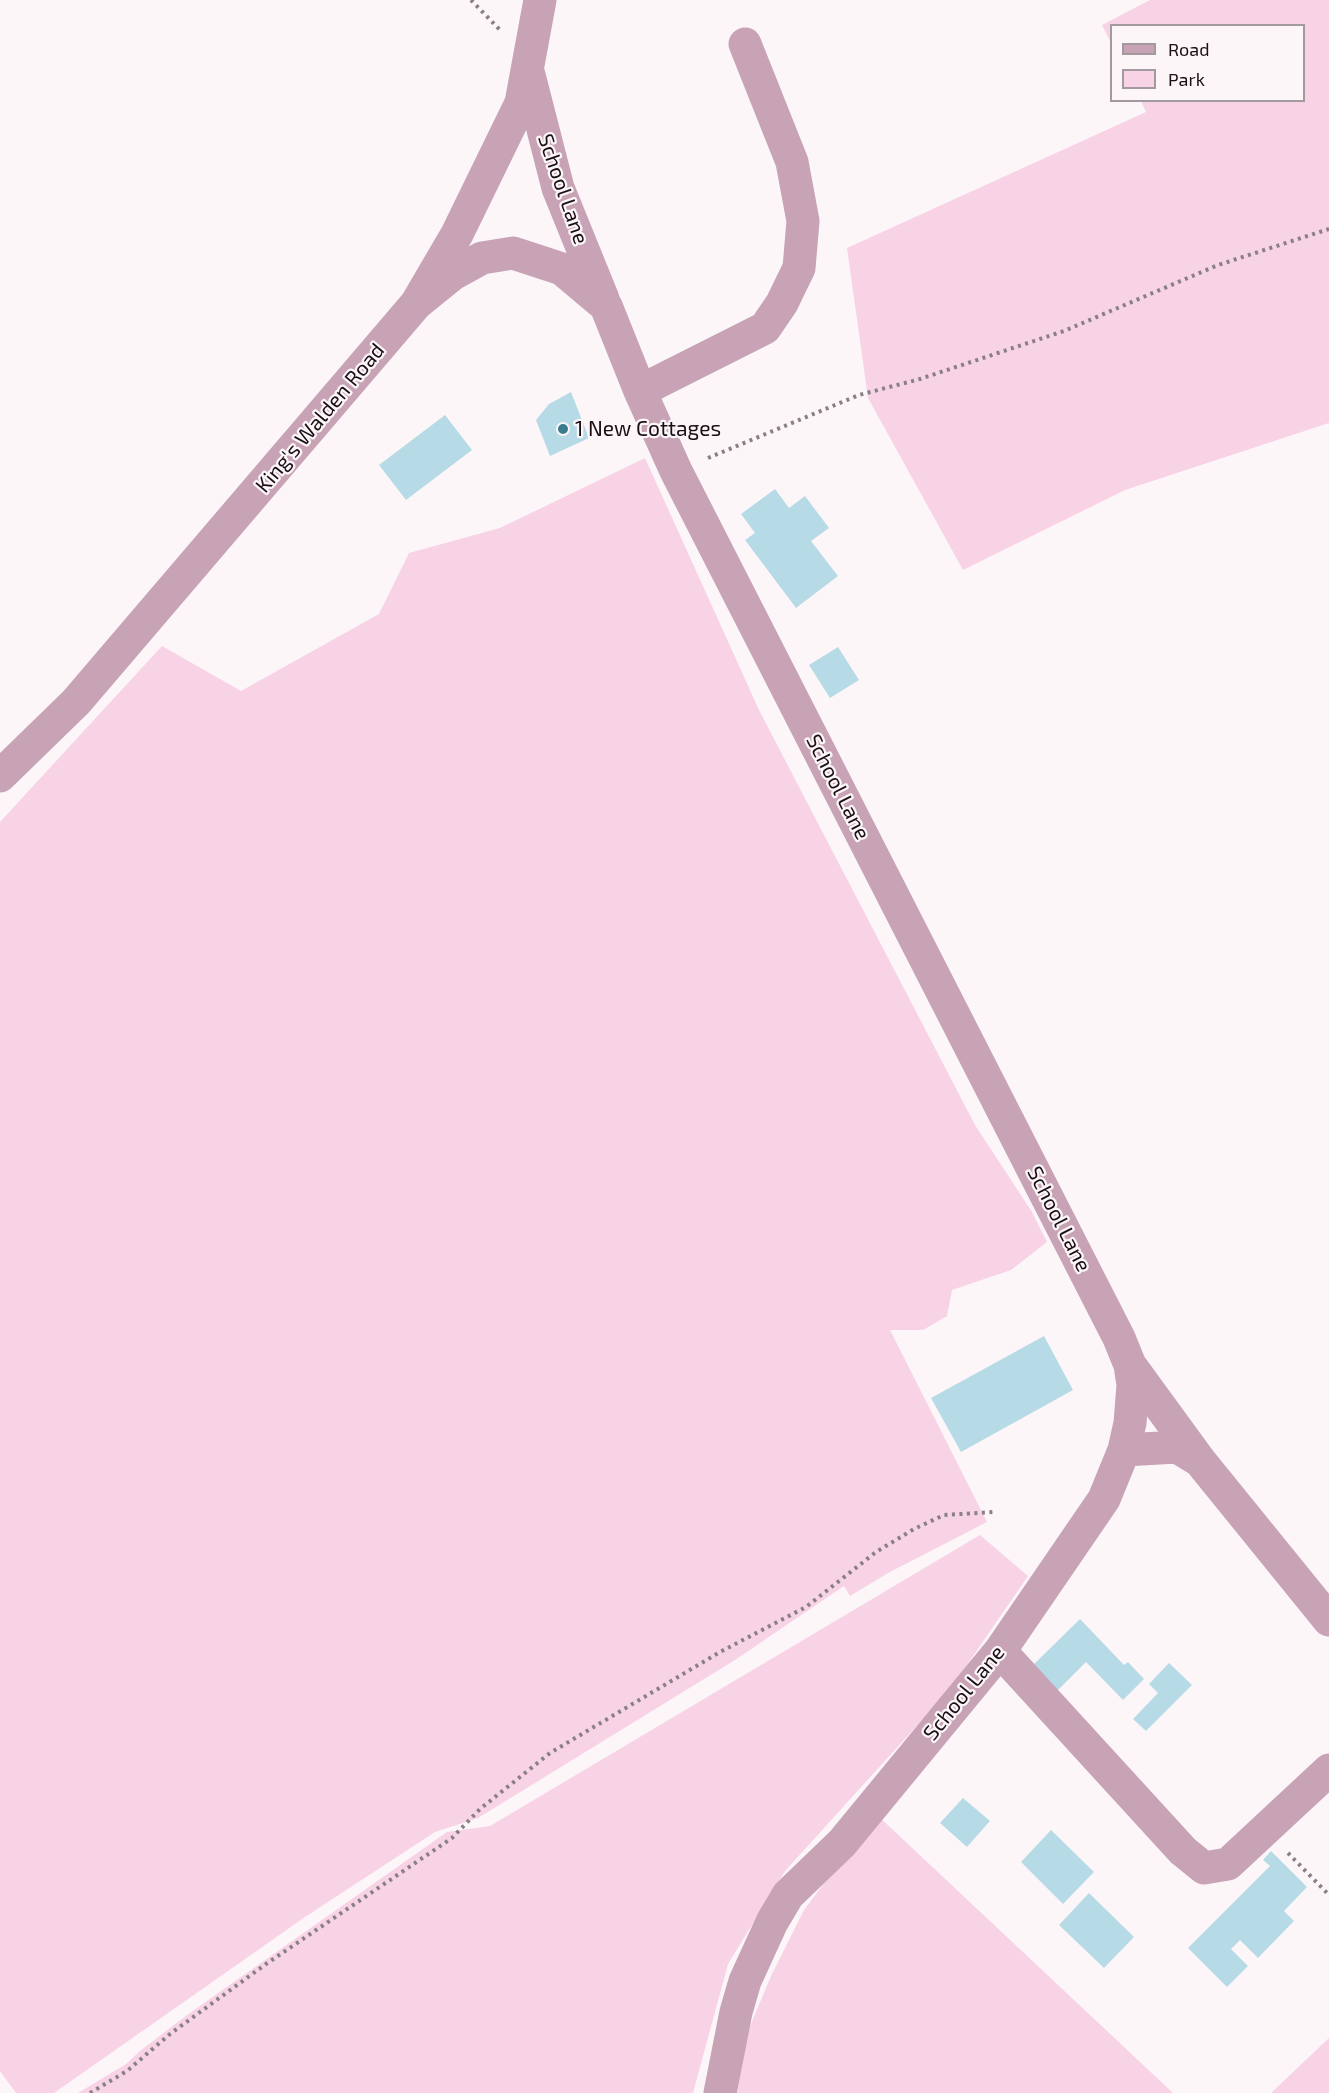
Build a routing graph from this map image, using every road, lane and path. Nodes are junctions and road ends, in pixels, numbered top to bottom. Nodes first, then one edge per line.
1 (540, 0) edge
2 (745, 44) dead end
3 (528, 70) junction
4 (1329, 229) edge
5 (416, 304) junction
6 (606, 306) junction
7 (640, 391) junction
8 (676, 471) junction
9 (0, 776) edge
10 (1130, 1365) junction
11 (1124, 1450) junction
12 (1200, 1461) junction
13 (994, 1512) dead end
14 (1329, 1620) edge
15 (1000, 1651) junction
16 (1329, 1770) edge
17 (1266, 1830) junction
18 (1329, 1895) edge
19 (90, 2093) edge
20 (720, 2093) edge

1 - 3 street, King's Walden Road
2 - 7 street
3 - 5 street, King's Walden Road
3 - 6 street, School Lane
4 - 8 path
5 - 6 street, School Lane
5 - 9 street, King's Walden Road
6 - 7 street, School Lane
7 - 8 street, School Lane
8 - 10 street, School Lane
10 - 11 street, School Lane
10 - 12 street
11 - 12 street
11 - 15 street, School Lane
12 - 14 street
13 - 19 path
15 - 17 street
15 - 20 street, School Lane
16 - 17 street
17 - 18 path

